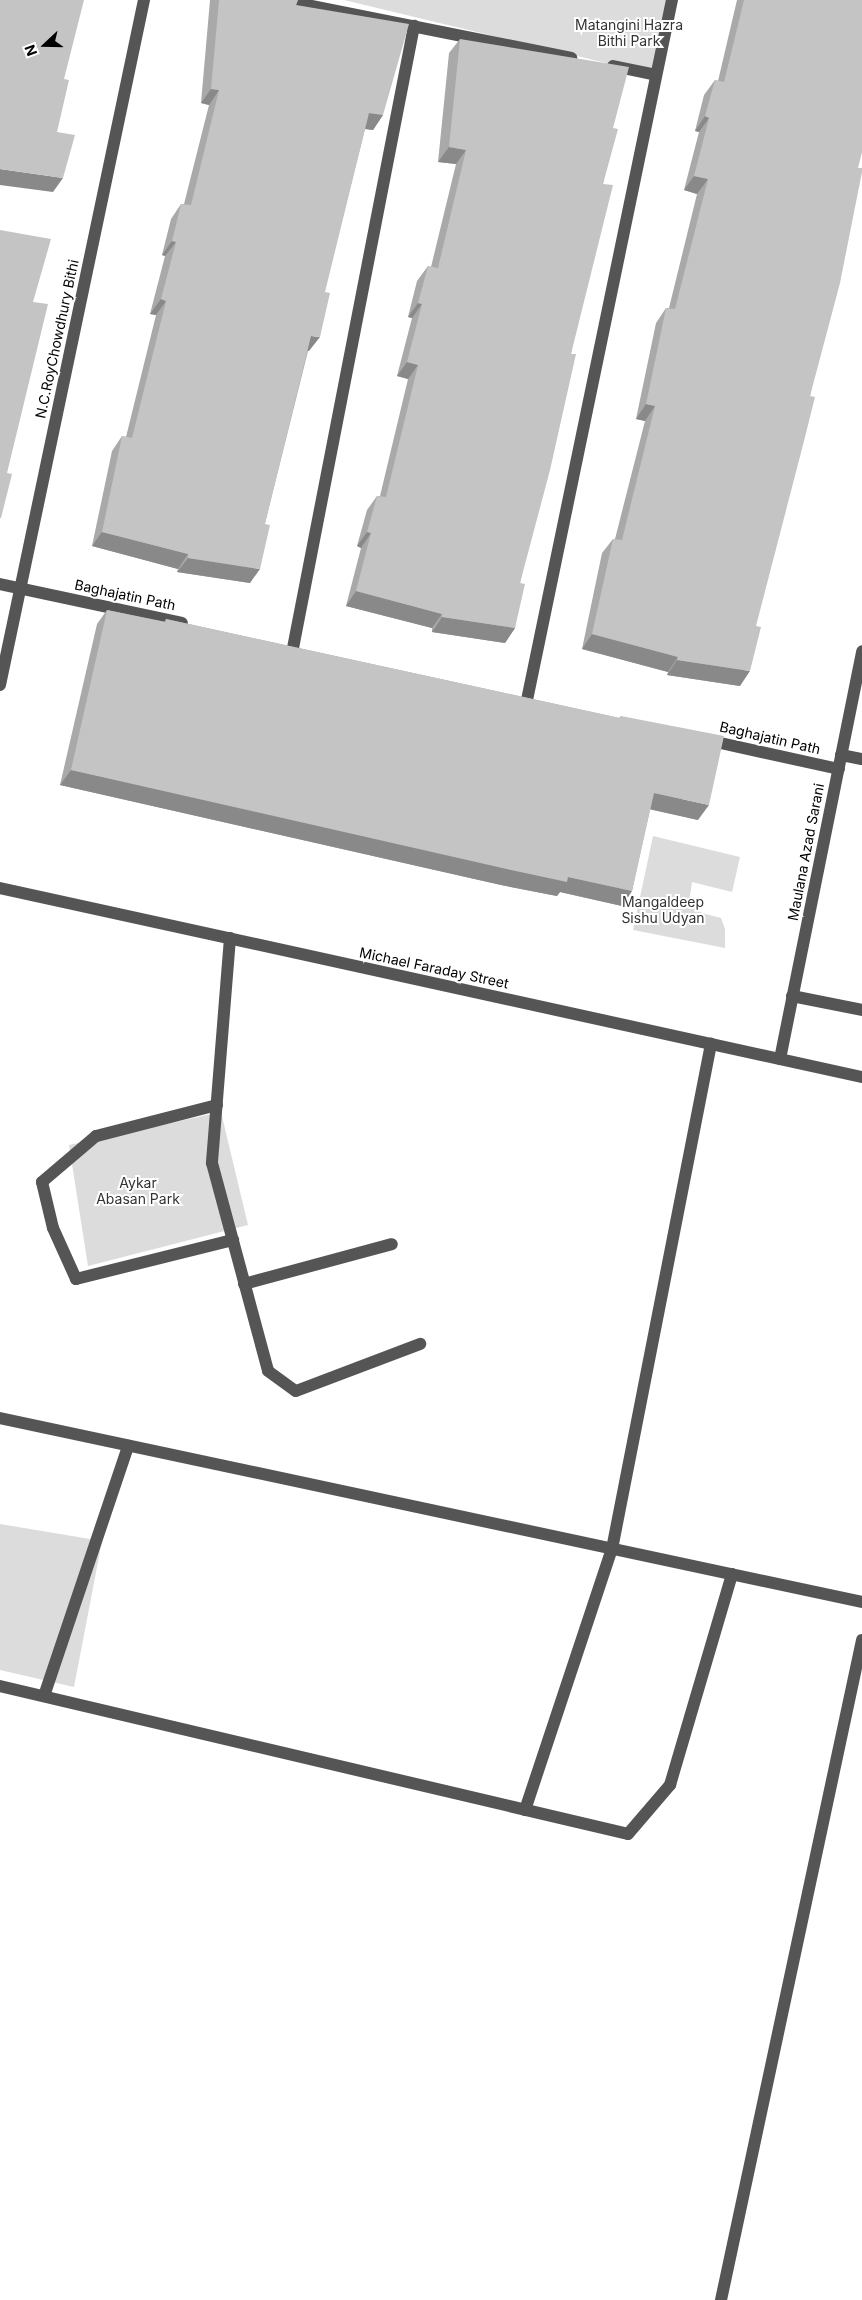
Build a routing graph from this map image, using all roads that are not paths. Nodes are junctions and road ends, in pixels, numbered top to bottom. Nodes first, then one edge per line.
1 (144, 0) edge
2 (282, 0) edge
3 (672, 0) edge
4 (414, 26) junction
5 (656, 75) junction
6 (0, 584) edge
7 (20, 588) junction
8 (196, 626) edge
9 (293, 648) edge
10 (862, 651) edge
11 (0, 685) edge
12 (527, 700) edge
13 (692, 736) edge
14 (841, 755) junction
15 (862, 759) edge
16 (838, 769) junction
17 (0, 888) edge
18 (230, 938) junction
19 (792, 996) junction
20 (862, 1010) edge
21 (711, 1044) junction
22 (780, 1059) junction
23 (862, 1077) edge
24 (217, 1105) junction
25 (233, 1240) junction
26 (392, 1244) dead end
27 (244, 1284) junction
28 (420, 1344) dead end
29 (0, 1418) edge
30 (128, 1446) junction
31 (612, 1549) junction
32 (732, 1574) junction
33 (862, 1602) edge
34 (862, 1640) edge
35 (0, 1686) edge
36 (44, 1696) junction
37 (525, 1810) junction
38 (721, 2300) edge

1 - 7 street, N.C.RoyChowdhury Bithi
2 - 4 street
3 - 5 street
4 - 5 street
4 - 9 street
5 - 12 street
6 - 7 street, Baghajatin Path
7 - 8 street, Baghajatin Path
7 - 11 street, N.C.RoyChowdhury Bithi
10 - 14 street, Maulana Azad Sarani
13 - 16 street, Baghajatin Path
14 - 15 street
14 - 16 street, Maulana Azad Sarani
16 - 19 street, Maulana Azad Sarani
17 - 18 street, Michael Faraday Street
18 - 21 street, Michael Faraday Street
18 - 24 street
19 - 20 street
19 - 22 street, Maulana Azad Sarani
21 - 22 street, Michael Faraday Street
21 - 31 street
22 - 23 street, Michael Faraday Street
24 - 25 street
24 - 25 street
25 - 27 street
26 - 27 street
27 - 28 street
29 - 30 street
30 - 31 street
30 - 36 street
31 - 32 street
31 - 37 street
32 - 33 street
32 - 37 street
34 - 38 street
35 - 36 street
36 - 37 street

